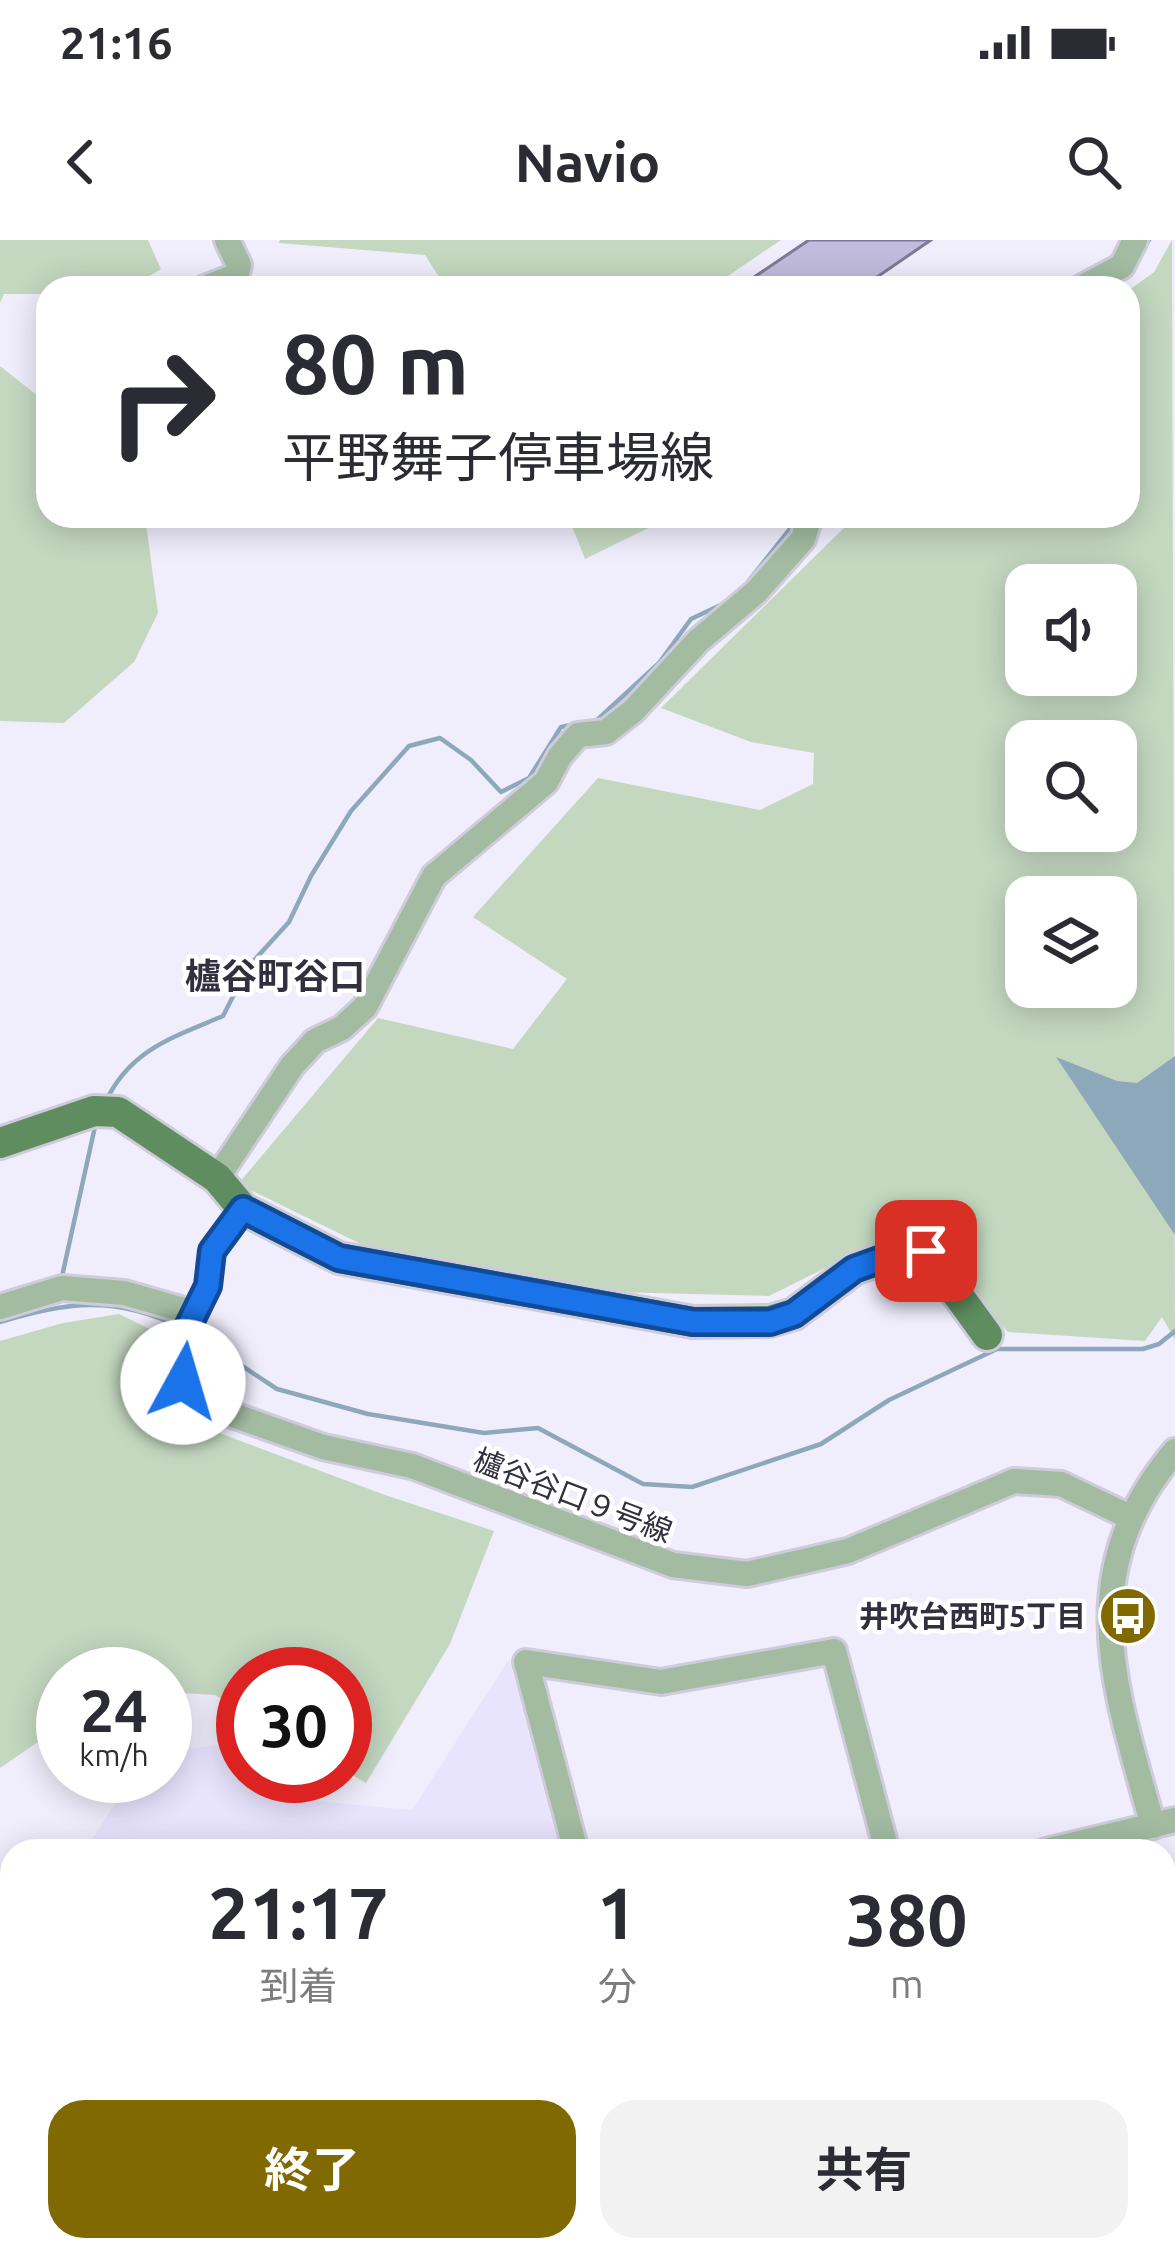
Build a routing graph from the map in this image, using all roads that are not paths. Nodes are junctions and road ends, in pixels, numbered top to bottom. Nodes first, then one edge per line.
1 (227, 240) edge
2 (1136, 240) edge
3 (234, 276) edge
4 (1104, 276) edge
5 (806, 528) edge
6 (0, 1143) edge
7 (217, 1178) junction
8 (243, 1209) junction
9 (0, 1307) edge
10 (188, 1326) junction
11 (987, 1335) dead end
12 (1175, 1451) edge
13 (1130, 1517) junction
14 (1164, 1823) edge
15 (573, 1839) edge
16 (884, 1839) edge
17 (1097, 1839) edge

1 - 3 street
2 - 4 street
5 - 7 street
6 - 7 main road
7 - 8 main road
8 - 10 street, 櫨谷谷口９号線
8 - 11 main road
9 - 10 street
10 - 13 street, 櫨谷谷口９号線
12 - 13 street
13 - 14 street
14 - 17 street
15 - 16 street

